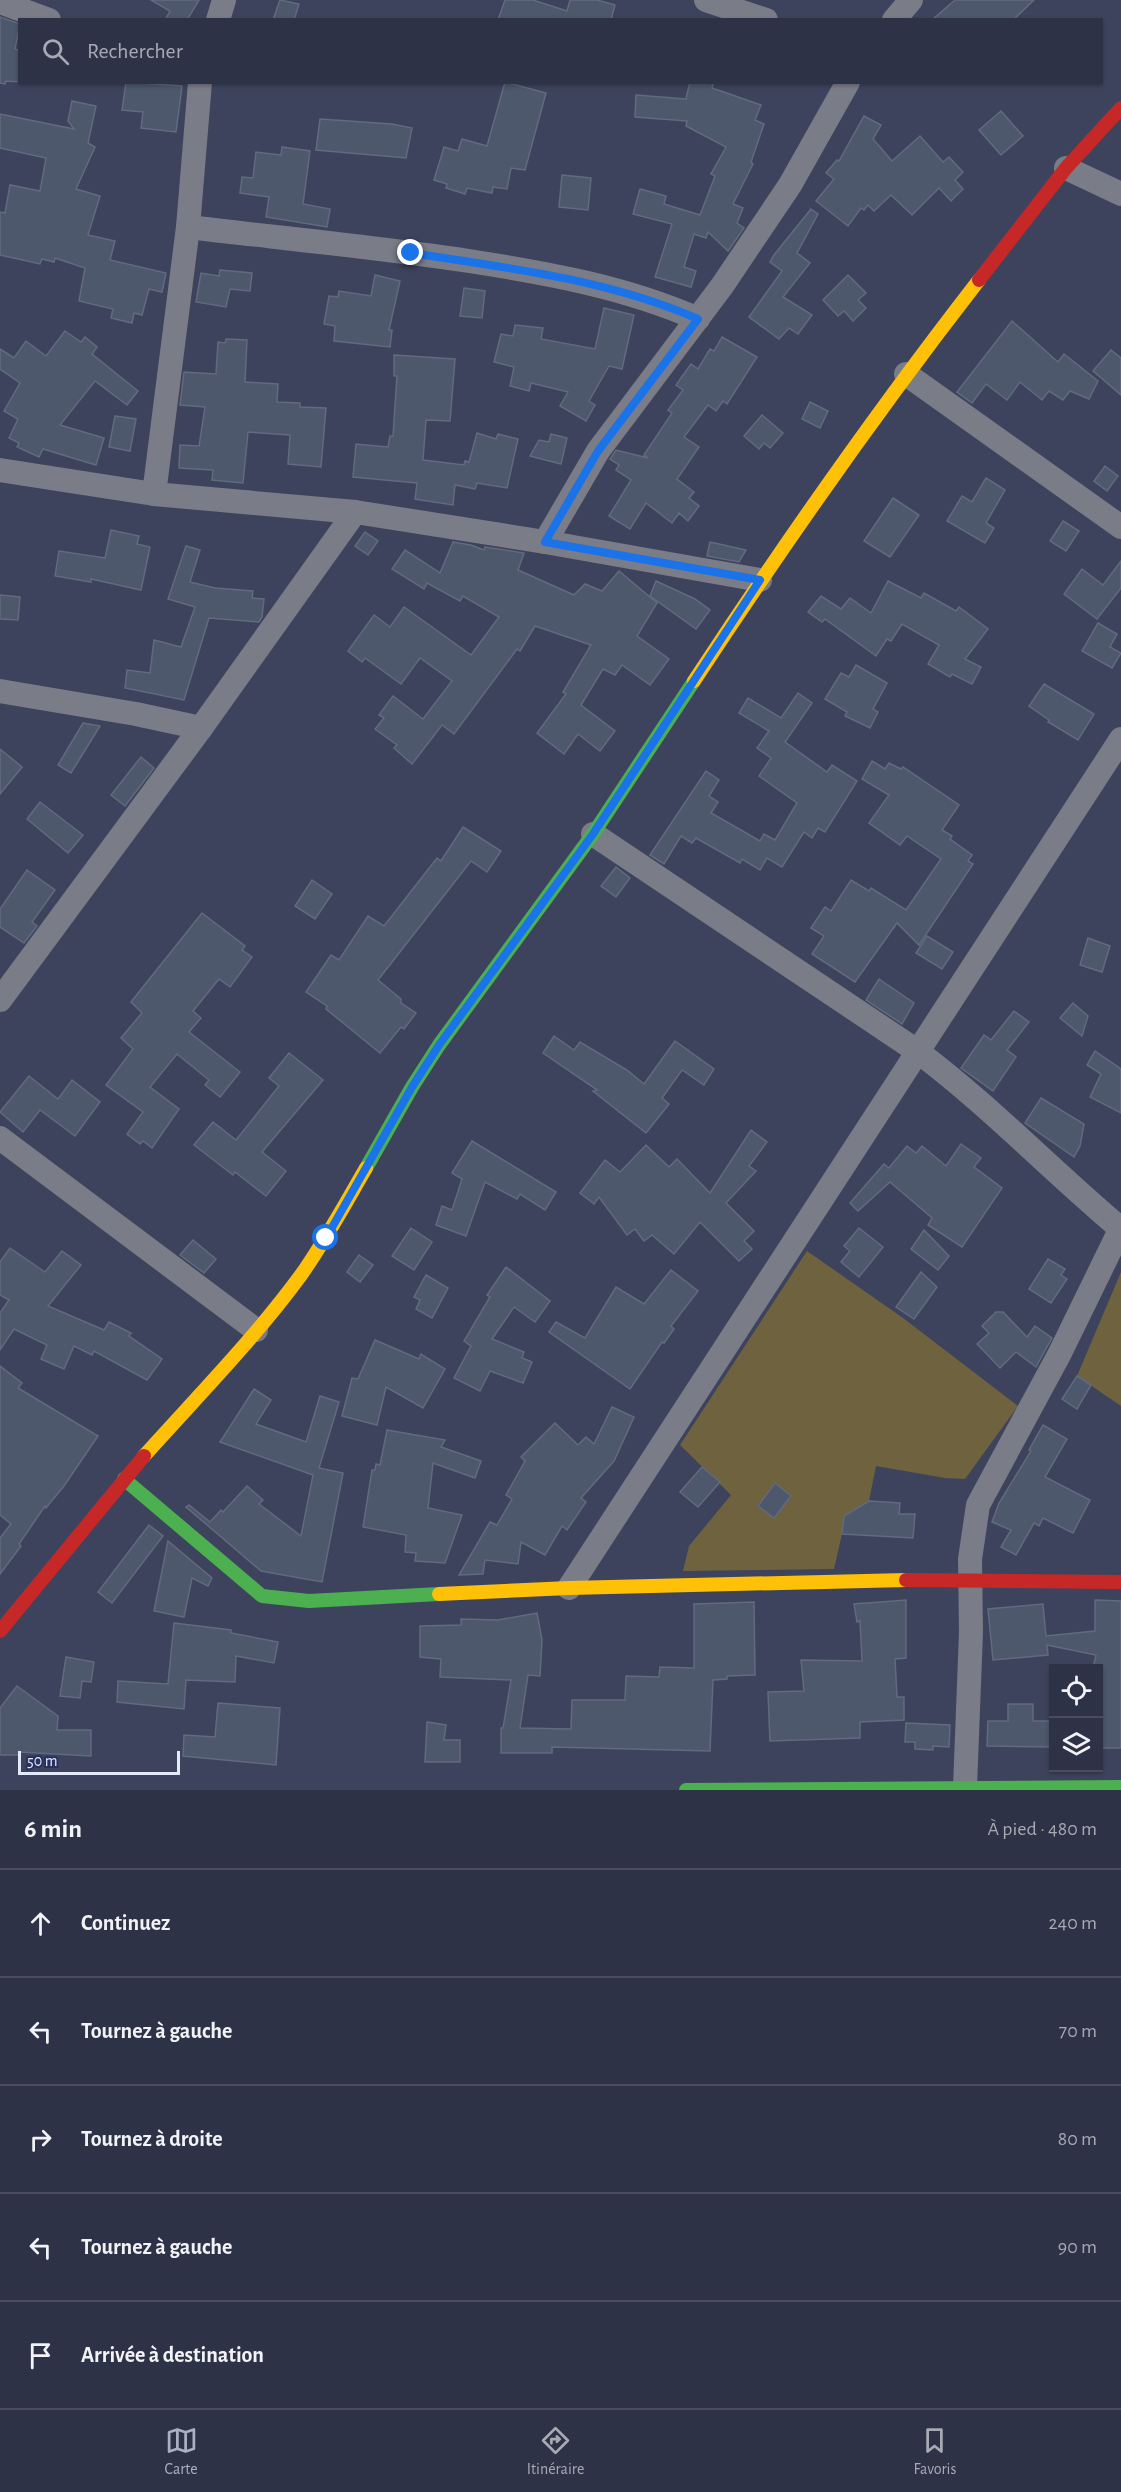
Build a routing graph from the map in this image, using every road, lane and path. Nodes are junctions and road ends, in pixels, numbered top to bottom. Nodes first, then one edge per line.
1 (224, 0) edge
2 (706, 0) edge
3 (911, 0) edge
4 (0, 2) edge
5 (44, 18) edge
6 (219, 18) edge
7 (760, 18) edge
8 (896, 18) edge
9 (200, 84) edge
10 (847, 84) edge
11 (1121, 108) edge
12 (1066, 168) junction
13 (1121, 194) edge
14 (188, 227) junction
15 (698, 319) junction
16 (906, 375) junction
17 (0, 470) edge
18 (154, 494) junction
19 (355, 512) junction
20 (1121, 527) edge
21 (545, 542) junction
22 (760, 580) junction
23 (0, 691) edge
24 (201, 728) junction
25 (1121, 739) edge
26 (593, 834) junction
27 (0, 1000) edge
28 (917, 1051) junction
29 (0, 1138) edge
30 (1121, 1229) edge
31 (256, 1330) junction
32 (124, 1479) junction
33 (971, 1580) junction
34 (1121, 1582) edge
35 (569, 1588) junction
36 (0, 1631) edge
37 (965, 1787) junction
38 (1121, 1787) edge
39 (791, 1789) edge
40 (1061, 1789) edge
41 (686, 1790) edge

1 - 6 street
2 - 7 street
3 - 8 street
4 - 5 street
9 - 14 street
10 - 15 street
11 - 12 main road
12 - 13 street
12 - 16 main road
14 - 15 street
14 - 18 street
15 - 21 street
16 - 20 street
16 - 22 main road
17 - 18 street
18 - 19 street
19 - 21 street
19 - 24 street
21 - 22 street
22 - 26 main road
23 - 24 street
24 - 27 street
25 - 28 street
26 - 28 street
26 - 31 main road
28 - 30 street
28 - 35 street
29 - 31 street
30 - 33 street
31 - 32 main road
32 - 35 main road
32 - 36 main road
33 - 34 main road
33 - 35 main road
33 - 37 street
37 - 39 main road
37 - 40 main road
38 - 40 main road
39 - 41 main road

